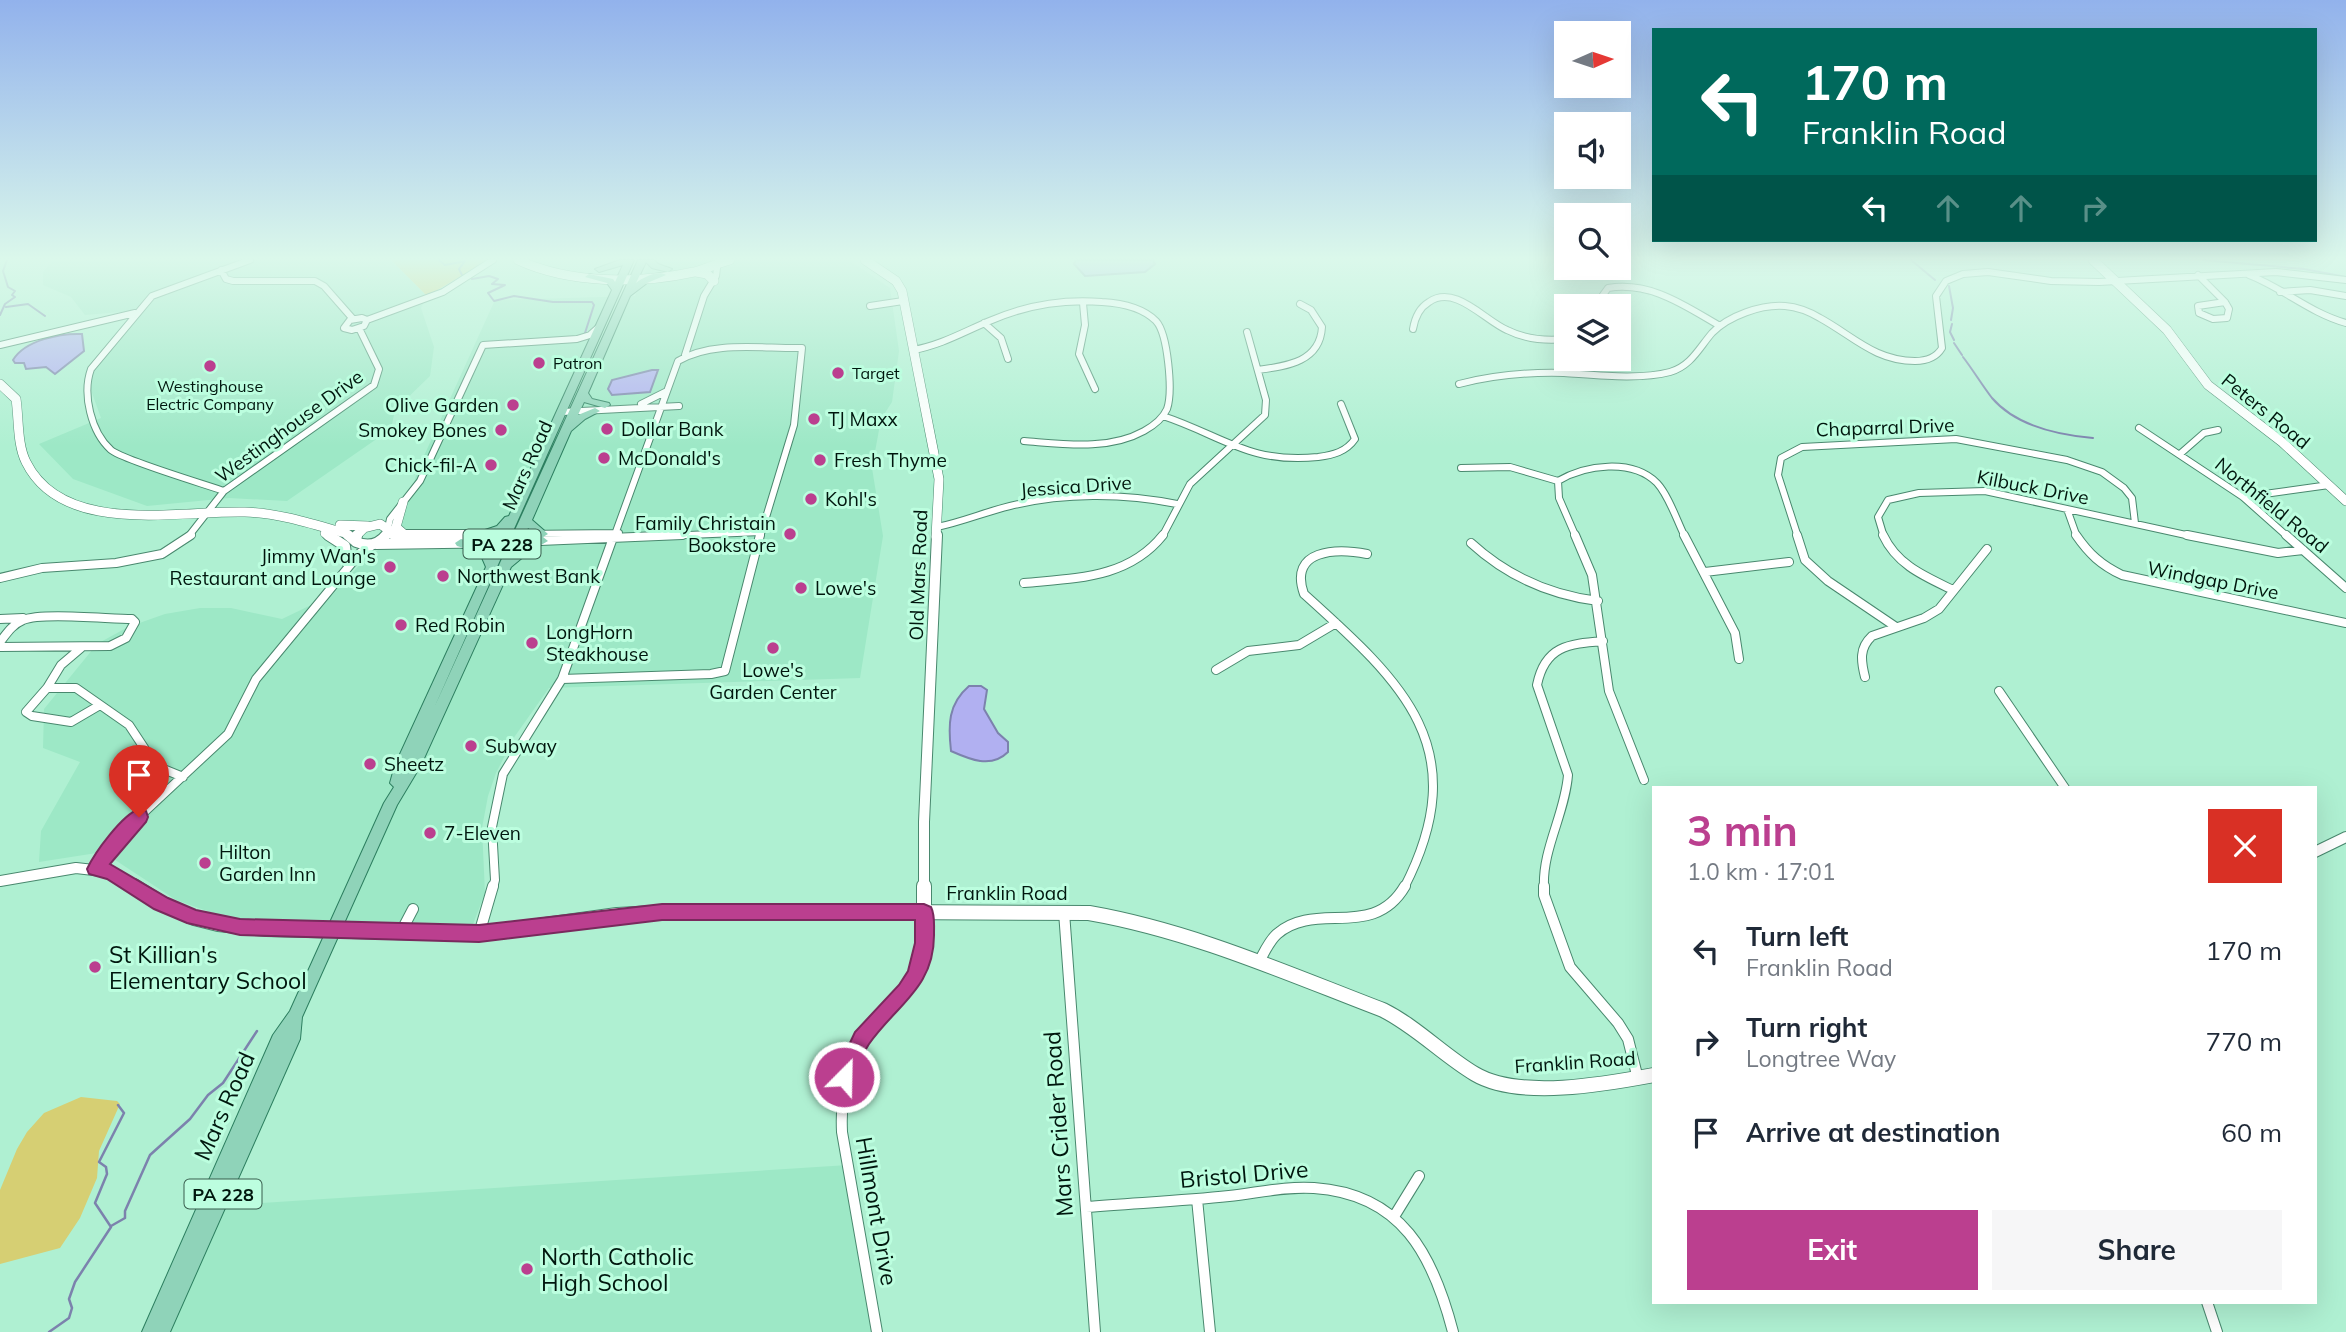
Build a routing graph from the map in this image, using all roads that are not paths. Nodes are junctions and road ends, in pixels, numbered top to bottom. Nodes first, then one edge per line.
1 (85, 322) edge
2 (128, 322) edge
3 (347, 322) edge
4 (366, 322) edge
5 (603, 322) joint
6 (610, 322) edge
7 (696, 322) edge
8 (907, 322) edge
9 (990, 322) edge
10 (1085, 322) edge
11 (1156, 322) edge
12 (1320, 322) edge
13 (1415, 322) edge
14 (1495, 322) edge
15 (1713, 322) edge
16 (1729, 322) edge
17 (1827, 322) edge
18 (1939, 322) edge
19 (2159, 322) edge
20 (984, 324) junction
21 (1720, 326) junction
22 (359, 328) junction
23 (1413, 330) dead end
24 (1247, 332) dead end
25 (1554, 340) edge
26 (0, 345) edge
27 (913, 350) junction
28 (685, 355) junction
29 (1008, 359) dead end
30 (1258, 370) junction
31 (0, 384) edge
32 (1459, 384) dead end
33 (1095, 389) dead end
34 (666, 392) junction
35 (582, 393) junction
36 (1341, 404) dead end
37 (661, 406) junction
38 (644, 407) junction
39 (600, 408) junction
40 (569, 409) junction
41 (1163, 416) junction
42 (656, 420) junction
43 (2139, 428) dead end
44 (2218, 430) dead end
45 (564, 433) junction
46 (1024, 441) dead end
47 (1233, 445) junction
48 (2180, 454) junction
49 (1461, 468) dead end
50 (536, 471) junction
51 (1558, 481) junction
52 (2329, 485) junction
53 (224, 491) junction
54 (2243, 498) junction
55 (2346, 501) edge
56 (403, 502) junction
57 (1177, 504) junction
58 (2067, 509) junction
59 (209, 511) junction
60 (265, 514) junction
61 (620, 516) junction
62 (525, 520) junction
63 (318, 523) junction
64 (2135, 523) junction
65 (369, 526) junction
66 (937, 527) junction
67 (388, 529) junction
68 (761, 532) junction
69 (486, 534) junction
70 (591, 536) junction
71 (613, 536) junction
72 (415, 537) junction
73 (542, 537) junction
74 (511, 538) junction
75 (355, 541) junction
76 (461, 543) junction
77 (1471, 543) dead end
78 (374, 544) junction
79 (1987, 549) dead end
80 (2303, 550) junction
81 (607, 553) junction
82 (1367, 554) dead end
83 (347, 562) junction
84 (1789, 562) dead end
85 (491, 568) junction
86 (504, 568) junction
87 (1704, 572) junction
88 (0, 578) edge
89 (1024, 583) dead end
90 (331, 585) junction
91 (2346, 588) edge
92 (1953, 590) junction
93 (1598, 601) junction
94 (26, 618) junction
95 (0, 619) edge
96 (1336, 623) junction
97 (2346, 623) edge
98 (1896, 627) junction
99 (1603, 641) junction
100 (0, 644) edge
101 (81, 648) junction
102 (1739, 659) dead end
103 (1216, 670) dead end
104 (1865, 677) dead end
105 (562, 679) junction
106 (47, 688) junction
107 (1999, 691) dead end
108 (100, 705) junction
109 (183, 776) junction
110 (1644, 780) dead end
111 (2064, 786) edge
112 (393, 800) junction
113 (2346, 836) edge
114 (2317, 851) edge
115 (96, 869) junction
116 (0, 881) edge
117 (924, 912) junction
118 (1064, 912) junction
119 (334, 929) junction
120 (402, 930) junction
121 (420, 931) junction
122 (479, 934) junction
123 (1259, 962) junction
124 (295, 1016) junction
125 (1652, 1076) edge
126 (1638, 1079) junction
127 (1419, 1176) dead end
128 (1198, 1199) junction
129 (1086, 1207) junction
130 (1395, 1215) junction
131 (2208, 1304) edge
132 (150, 1332) edge
133 (161, 1332) edge
134 (877, 1332) edge
135 (1095, 1332) edge
136 (1210, 1332) edge
137 (1453, 1332) edge
138 (2217, 1332) edge

1 - 26 street
2 - 53 street
3 - 22 street, Westinghouse Drive
4 - 22 street
5 - 40 main road, Mars Road / PA 228
5 - 56 street
6 - 35 main road, Mars Road / PA 228
7 - 28 street
8 - 27 street, Old Mars Road
9 - 20 street
10 - 33 street
11 - 41 street
12 - 30 street
13 - 23 street
14 - 25 street
15 - 21 street
16 - 21 street
17 - 18 street
19 - 52 street, Peters Road
20 - 27 street
20 - 29 street
21 - 32 street
22 - 53 street, Westinghouse Drive
24 - 30 street
27 - 66 street, Old Mars Road
28 - 34 street
28 - 68 street
30 - 47 street
31 - 59 street
34 - 37 street
34 - 38 street
35 - 39 main road
35 - 40 main road, Mars Road / PA 228
36 - 47 street
37 - 38 street
37 - 42 street
38 - 39 street
38 - 42 street
39 - 40 street
39 - 45 main road
40 - 45 main road, Mars Road / PA 228
40 - 50 main road, Mars Road / PA 228
41 - 46 street
41 - 47 street
42 - 61 street
43 - 48 street, Northfield Road
44 - 48 street
45 - 62 main road, Mars Road / PA 228
47 - 57 street
48 - 54 street, Northfield Road
49 - 51 street
50 - 69 main road
50 - 74 main road, Mars Road / PA 228
51 - 87 street
51 - 93 street
52 - 54 street
52 - 55 street, Peters Road
53 - 59 street, Westinghouse Drive
54 - 80 street, Northfield Road
56 - 65 street
56 - 67 street
56 - 72 street
57 - 66 street, Jessica Drive
57 - 89 street
58 - 64 street, Kilbuck Drive
58 - 92 street, Kilbuck Drive
58 - 97 street, Windgap Drive
59 - 60 street
59 - 63 street
59 - 88 street, Westinghouse Drive
60 - 63 street
60 - 83 street
61 - 70 street
61 - 71 street
62 - 73 main road
62 - 74 main road, Mars Road / PA 228
63 - 65 street
63 - 75 street
64 - 80 street, Kilbuck Drive
64 - 98 street, Chaparral Drive
65 - 67 street
65 - 75 street
66 - 117 street, Old Mars Road
67 - 72 street
67 - 78 street
68 - 71 street
68 - 105 street
69 - 72 street
69 - 74 street
70 - 71 street
70 - 73 street
70 - 81 street
71 - 81 street
73 - 74 street
73 - 86 main road
74 - 76 street
74 - 85 main road, Mars Road / PA 228
74 - 86 main road, Mars Road / PA 228
75 - 78 street
75 - 83 street
76 - 78 street
76 - 85 main road
77 - 93 street
78 - 90 street
79 - 92 street
80 - 91 street, Northfield Road
81 - 105 street
82 - 96 street
83 - 90 street
84 - 87 street
85 - 112 main road, Mars Road / PA 228
86 - 112 main road, Mars Road / PA 228
87 - 102 street
90 - 109 street
92 - 98 street
93 - 99 street
94 - 95 street
94 - 100 street
94 - 101 street
96 - 103 street
96 - 123 street
98 - 104 street
99 - 110 street
99 - 126 street
100 - 101 street
101 - 106 street
105 - 122 street
106 - 108 street
106 - 108 street
107 - 111 street
108 - 109 street
109 - 115 street
112 - 119 main road, Mars Road / PA 228
113 - 114 street
115 - 116 street, Franklin Road
115 - 119 street, Franklin Road
117 - 118 street, Franklin Road
117 - 122 street, Franklin Road
117 - 134 street, Hillmont Drive
118 - 123 street, Franklin Road
118 - 129 street, Mars Crider Road
119 - 120 street, Franklin Road
119 - 124 main road, Mars Road / PA 228
120 - 121 street, Franklin Road
120 - 121 street
121 - 122 street, Franklin Road
123 - 126 street, Franklin Road
124 - 132 main road, Mars Road / PA 228
124 - 133 main road, Mars Road / PA 228
125 - 126 street, Franklin Road
127 - 130 street
128 - 129 street, Bristol Drive
128 - 130 street, Bristol Drive
128 - 136 street
129 - 135 street, Mars Crider Road
130 - 137 street, Bristol Drive
131 - 138 street

